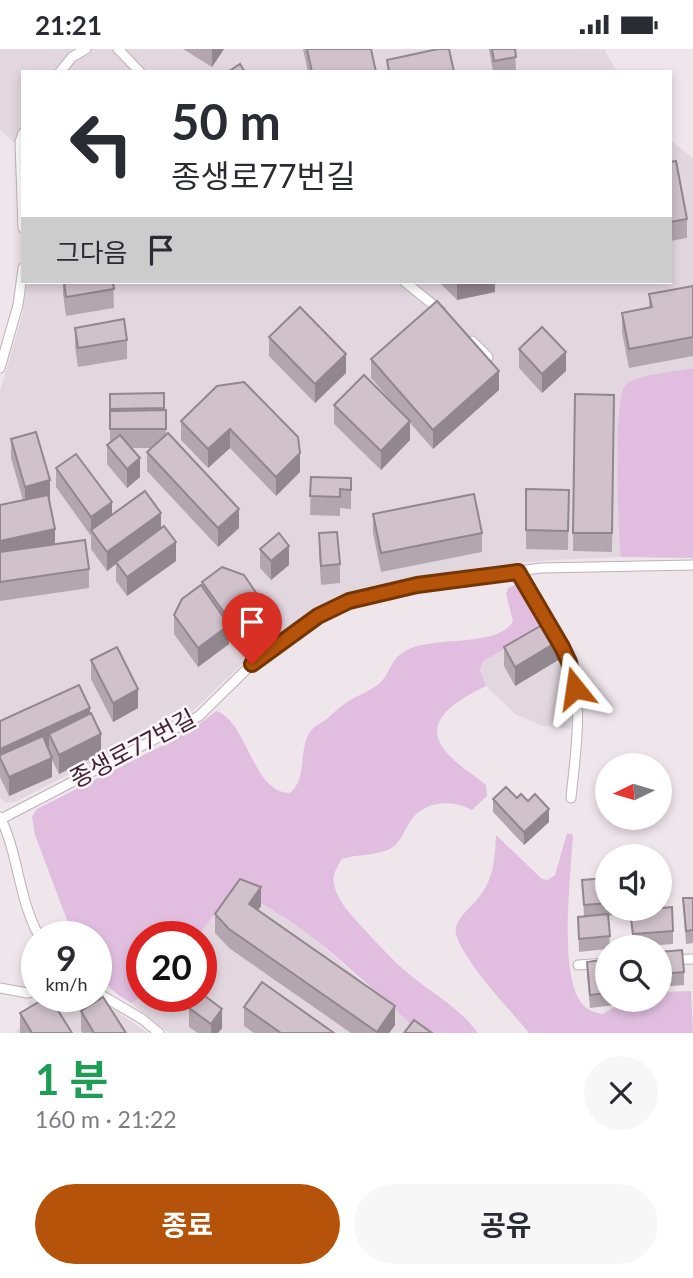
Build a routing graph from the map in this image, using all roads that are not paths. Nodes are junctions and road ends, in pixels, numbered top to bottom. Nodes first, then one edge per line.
1 (86, 49) edge
2 (118, 49) edge
3 (62, 70) edge
4 (138, 70) edge
5 (21, 139) edge
6 (21, 171) edge
7 (21, 283) edge
8 (407, 284) edge
9 (453, 322) edge
10 (461, 331) edge
11 (488, 357) edge
12 (0, 368) edge
13 (693, 565) edge
14 (518, 572) junction
15 (571, 798) dead end
16 (1, 818) edge
17 (30, 921) edge
18 (693, 959) edge
19 (672, 960) edge
20 (595, 964) edge
21 (578, 965) dead end
22 (0, 988) edge
23 (21, 992) edge
24 (112, 1001) edge
25 (159, 1033) edge

1 - 3 lane
2 - 4 lane
5 - 6 lane
7 - 12 lane
8 - 9 lane
10 - 11 lane
13 - 14 lane, 종생로77번길
14 - 15 lane
14 - 16 lane, 종생로77번길
16 - 17 lane
18 - 19 lane
20 - 21 lane
22 - 23 lane
24 - 25 lane

